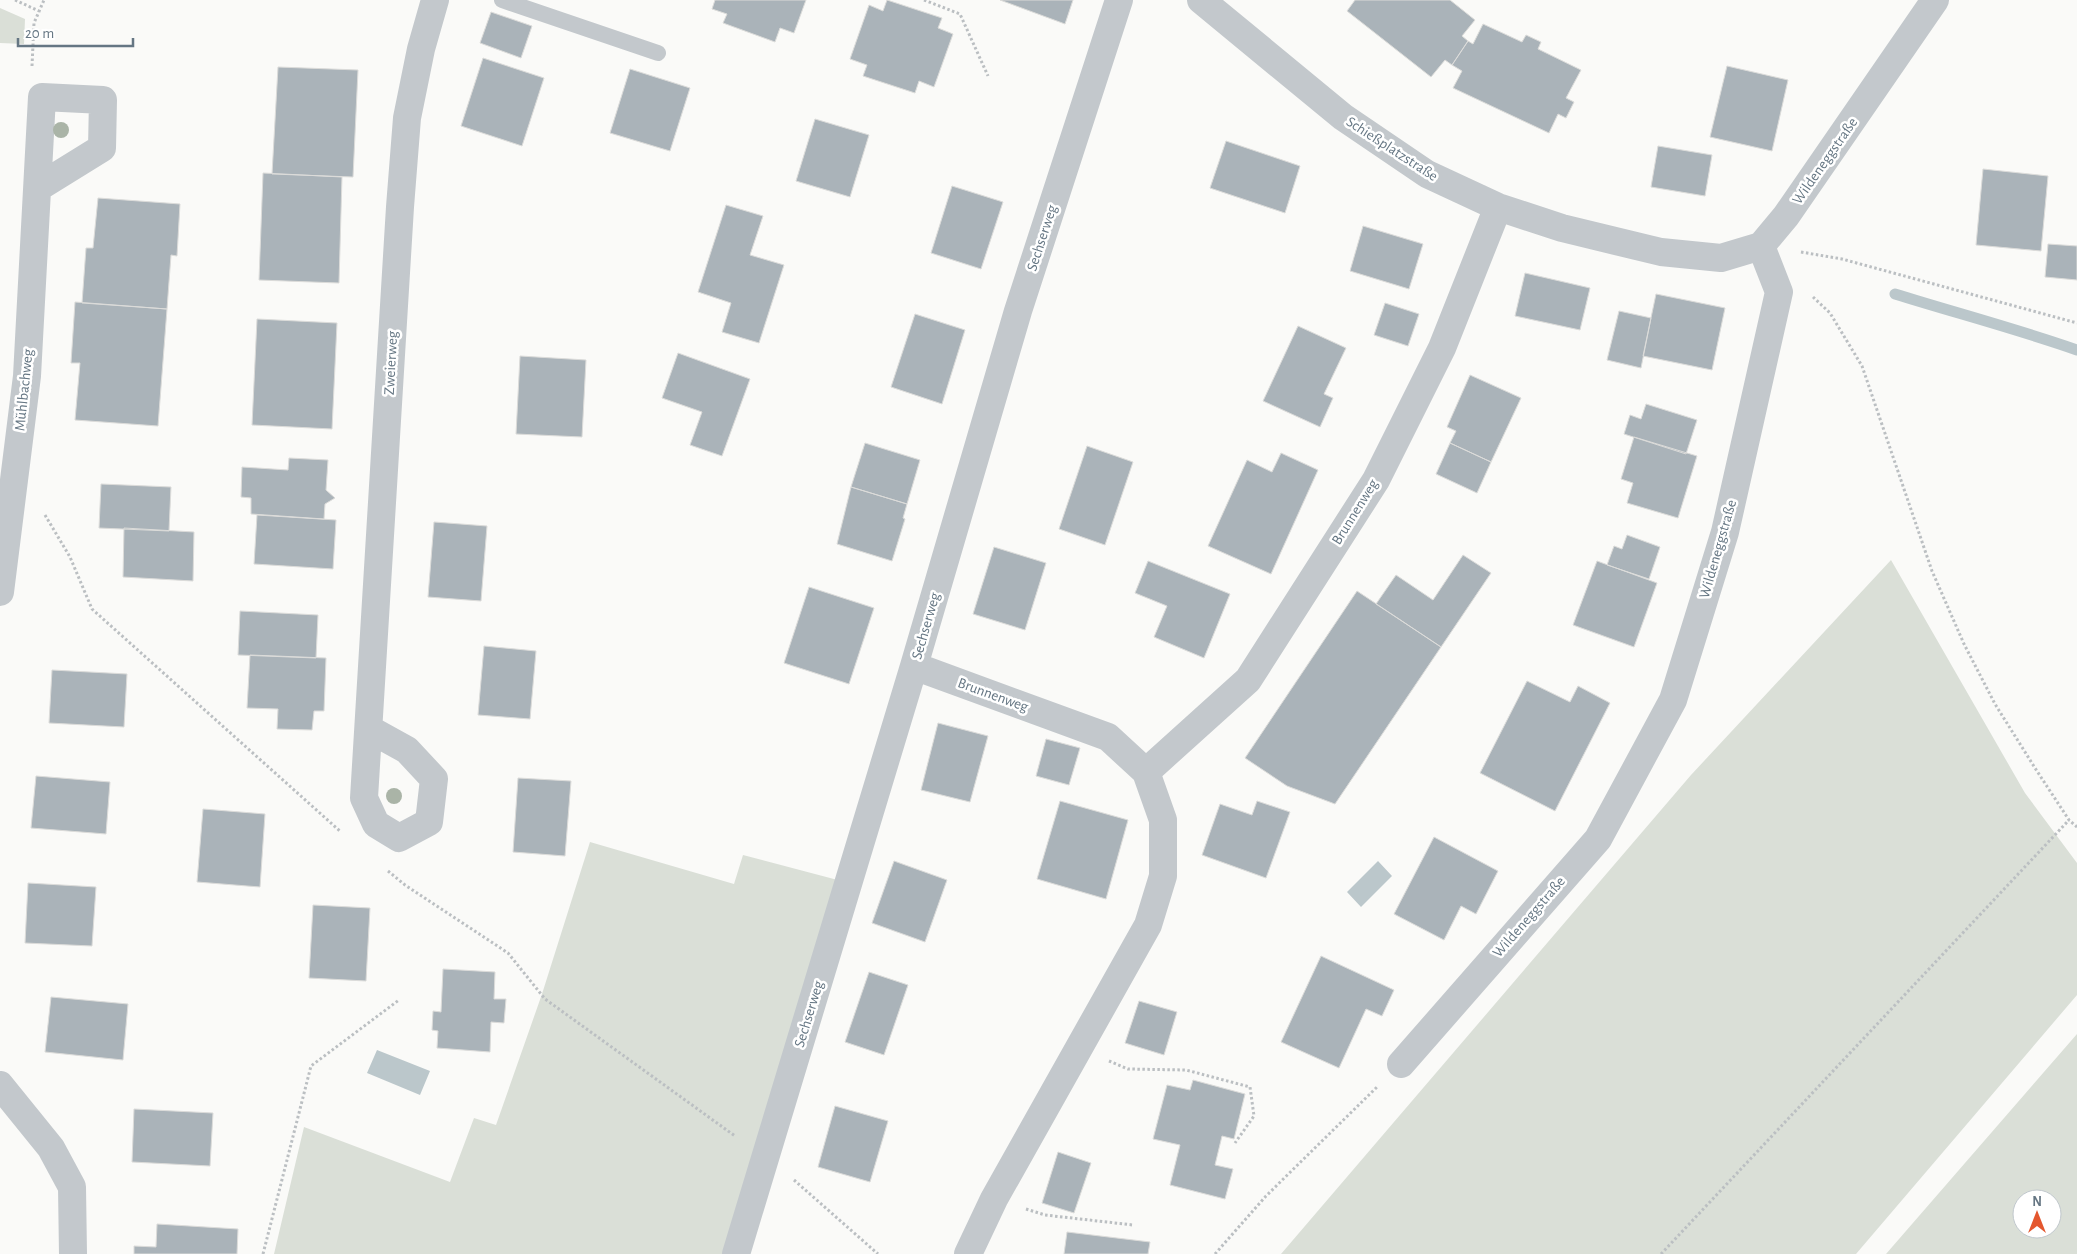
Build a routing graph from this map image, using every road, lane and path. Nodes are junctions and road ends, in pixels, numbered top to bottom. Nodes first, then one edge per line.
1 (15, 0) edge
2 (44, 0) edge
3 (435, 0) edge
4 (502, 0) edge
5 (924, 0) edge
6 (1119, 0) edge
7 (1201, 0) edge
8 (1935, 0) edge
9 (39, 11) junction
10 (658, 53) dead end
11 (988, 76) dead end
12 (42, 97) junction
13 (38, 187) junction
14 (1498, 207) junction
15 (1761, 246) junction
16 (1809, 292) dead end
17 (2077, 323) edge
18 (41, 508) dead end
19 (0, 592) edge
20 (914, 666) junction
21 (370, 729) dead end
22 (1146, 772) junction
23 (2070, 820) junction
24 (332, 825) dead end
25 (2077, 827) edge
26 (405, 885) dead end
27 (399, 1000) dead end
28 (1081, 1048) junction
29 (1401, 1064) joint
30 (0, 1085) edge
31 (740, 1140) dead end
32 (1235, 1143) dead end
33 (790, 1177) dead end
34 (994, 1199) junction
35 (1133, 1226) dead end
36 (73, 1254) edge
37 (263, 1254) edge
38 (736, 1254) edge
39 (878, 1254) edge
40 (968, 1254) edge
41 (1215, 1254) edge
42 (1662, 1254) edge

1 - 9 path
2 - 9 path
3 - 21 street, Zweierweg
4 - 10 lane
5 - 11 path
6 - 20 street, Sechserweg
7 - 14 street, Schießplatzstraße
8 - 15 street, Wildeneggstraße
9 - 12 path
12 - 13 street, Mühlbachweg
12 - 13 street
13 - 19 street, Mühlbachweg
14 - 15 street, Schießplatzstraße
14 - 22 street, Brunnenweg
15 - 17 path
15 - 29 street, Wildeneggstraße
16 - 23 path
18 - 24 path
20 - 22 street, Brunnenweg
20 - 38 street, Sechserweg
22 - 28 street, Brunnenweg
23 - 25 path
23 - 42 path
26 - 31 path
27 - 37 path
28 - 32 path
28 - 34 street
29 - 41 path
30 - 36 street
33 - 39 path
34 - 35 path
34 - 40 street

